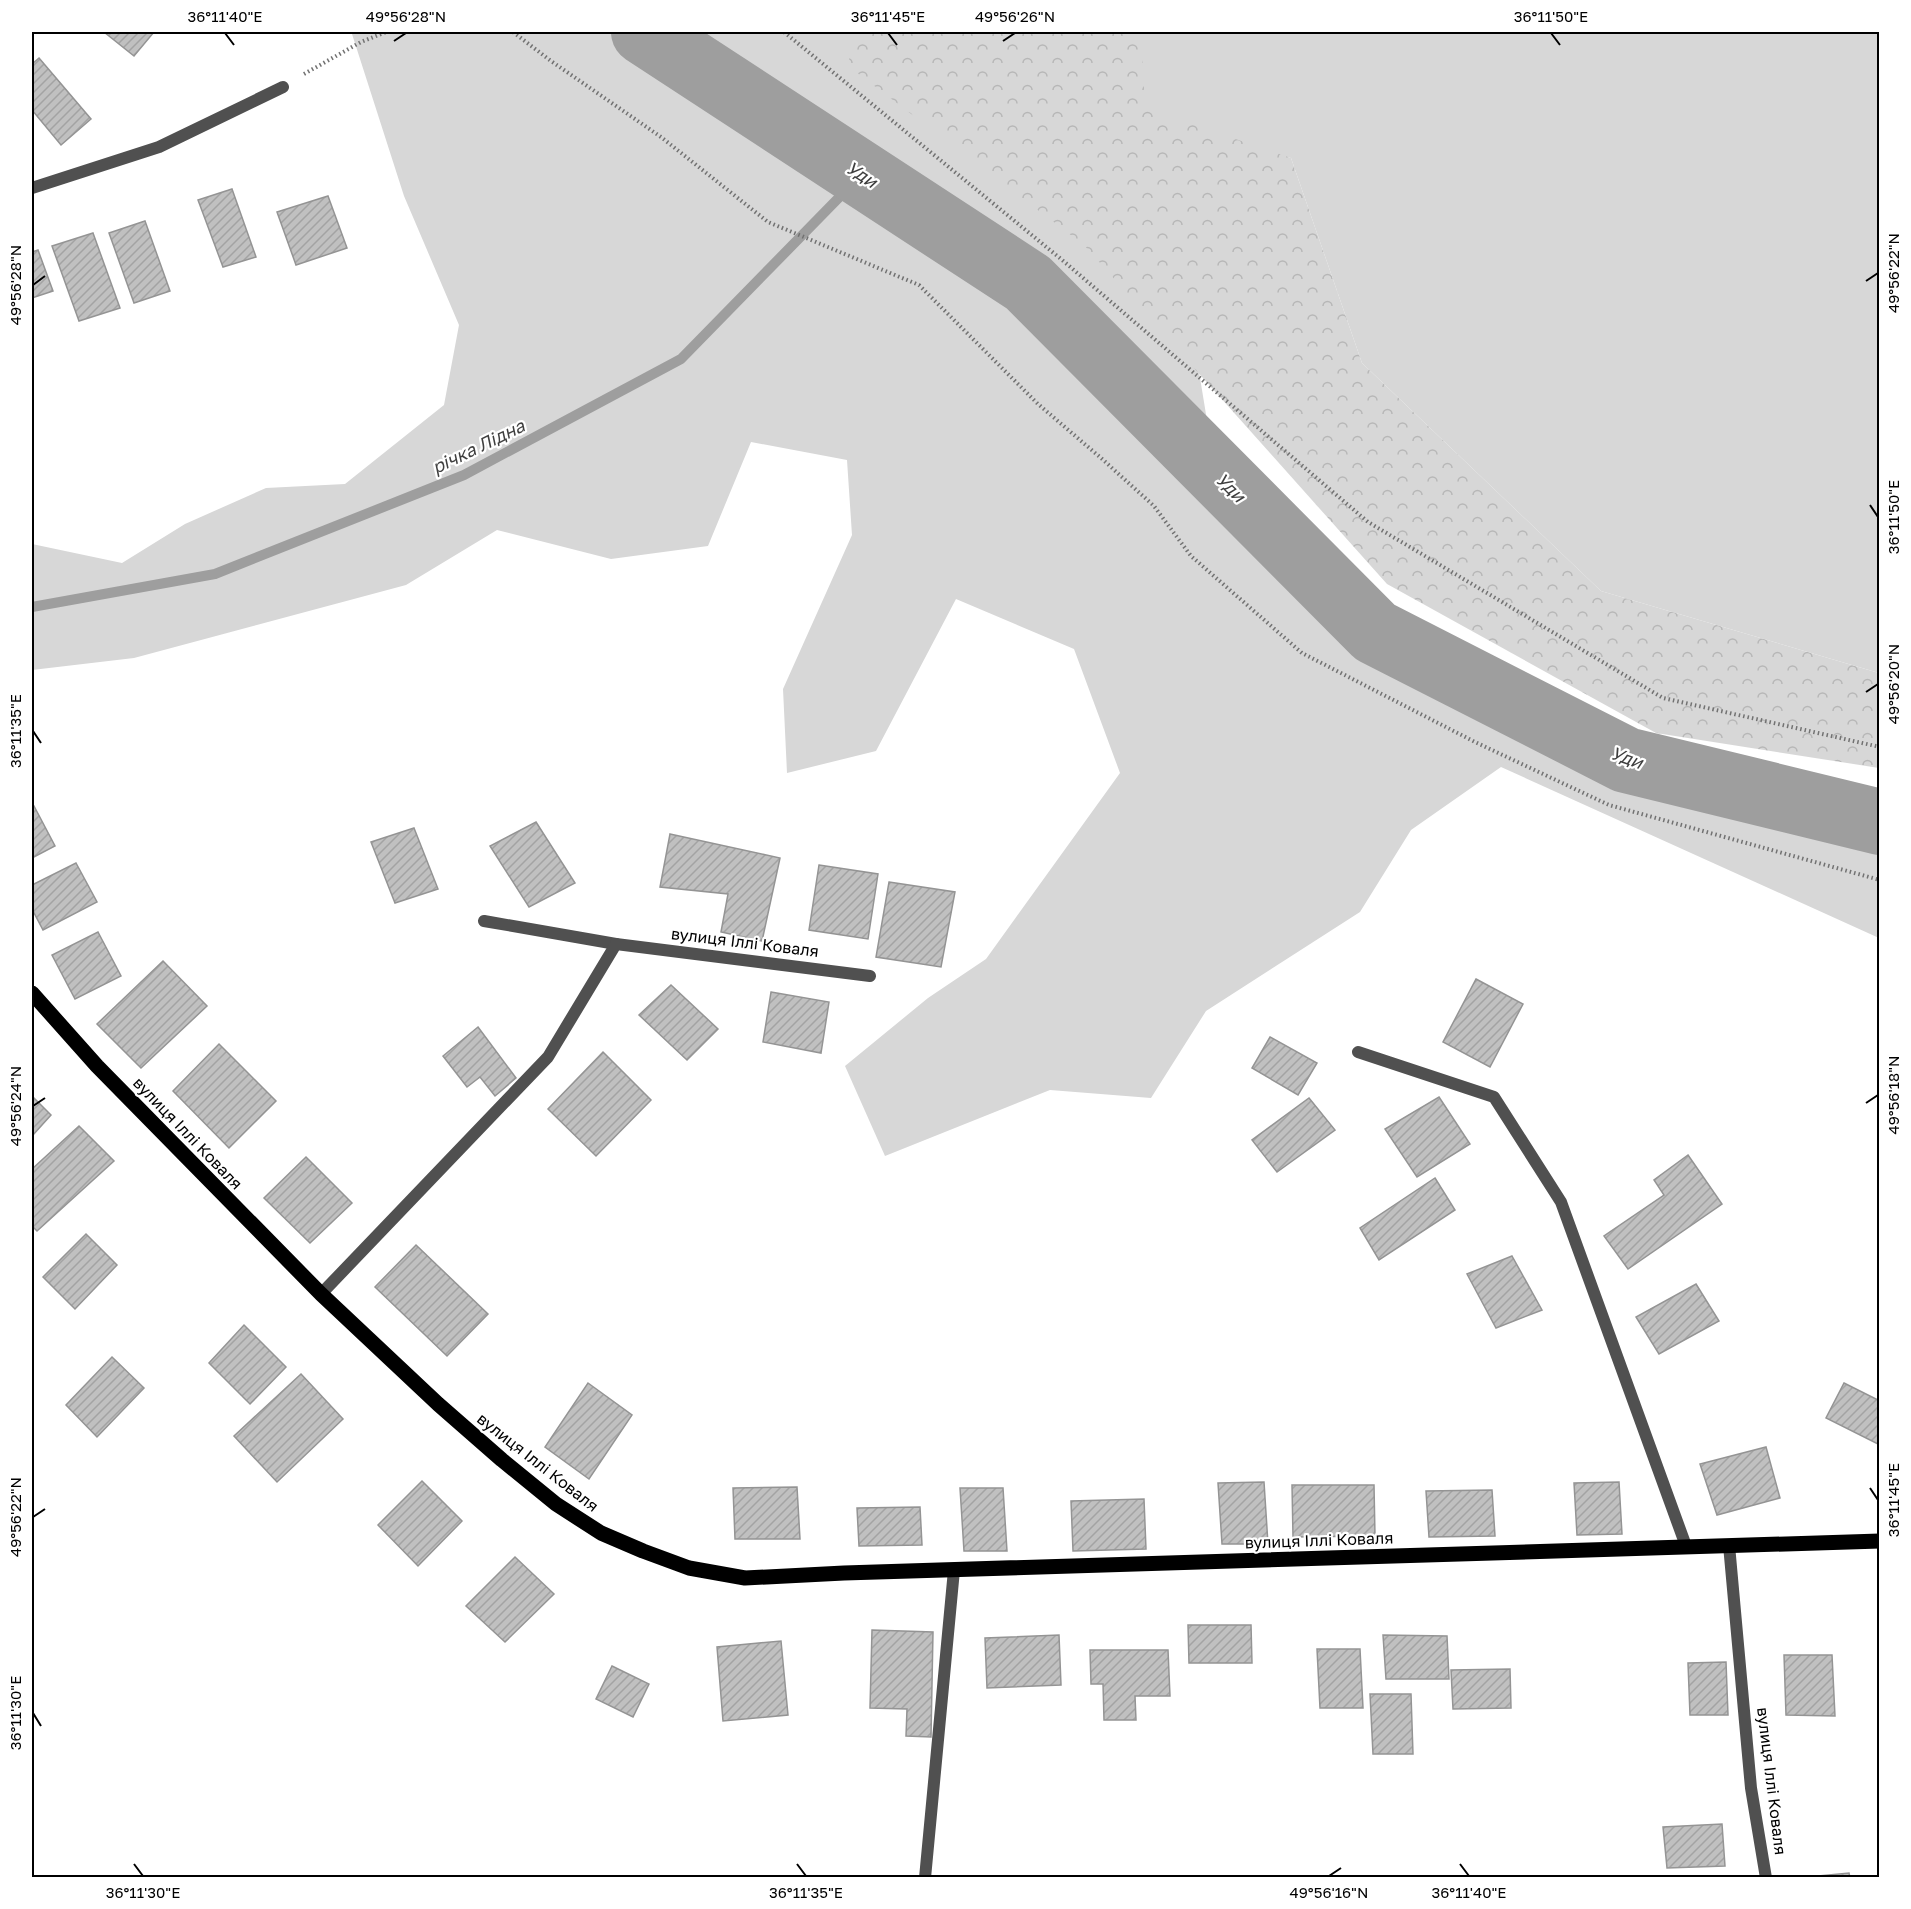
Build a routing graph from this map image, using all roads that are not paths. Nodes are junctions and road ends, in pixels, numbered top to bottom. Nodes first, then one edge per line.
1 (283, 87) road end
2 (32, 188) edge
3 (484, 921) dead end
4 (615, 944) junction
5 (870, 976) dead end
6 (32, 993) edge
7 (1358, 1052) dead end
8 (321, 1294) junction
9 (1880, 1541) edge
10 (1730, 1545) junction
11 (1686, 1546) junction
12 (954, 1570) junction
13 (925, 1878) edge
14 (1766, 1878) edge

1 - 2 street
3 - 4 street, вулиця Іллі Коваля
4 - 5 street, вулиця Іллі Коваля
4 - 8 street
6 - 8 main road, вулиця Іллі Коваля
7 - 11 street
8 - 12 main road, вулиця Іллі Коваля
9 - 10 main road, вулиця Іллі Коваля
10 - 11 main road, вулиця Іллі Коваля
10 - 14 street, вулиця Іллі Коваля
11 - 12 main road, вулиця Іллі Коваля
12 - 13 street

